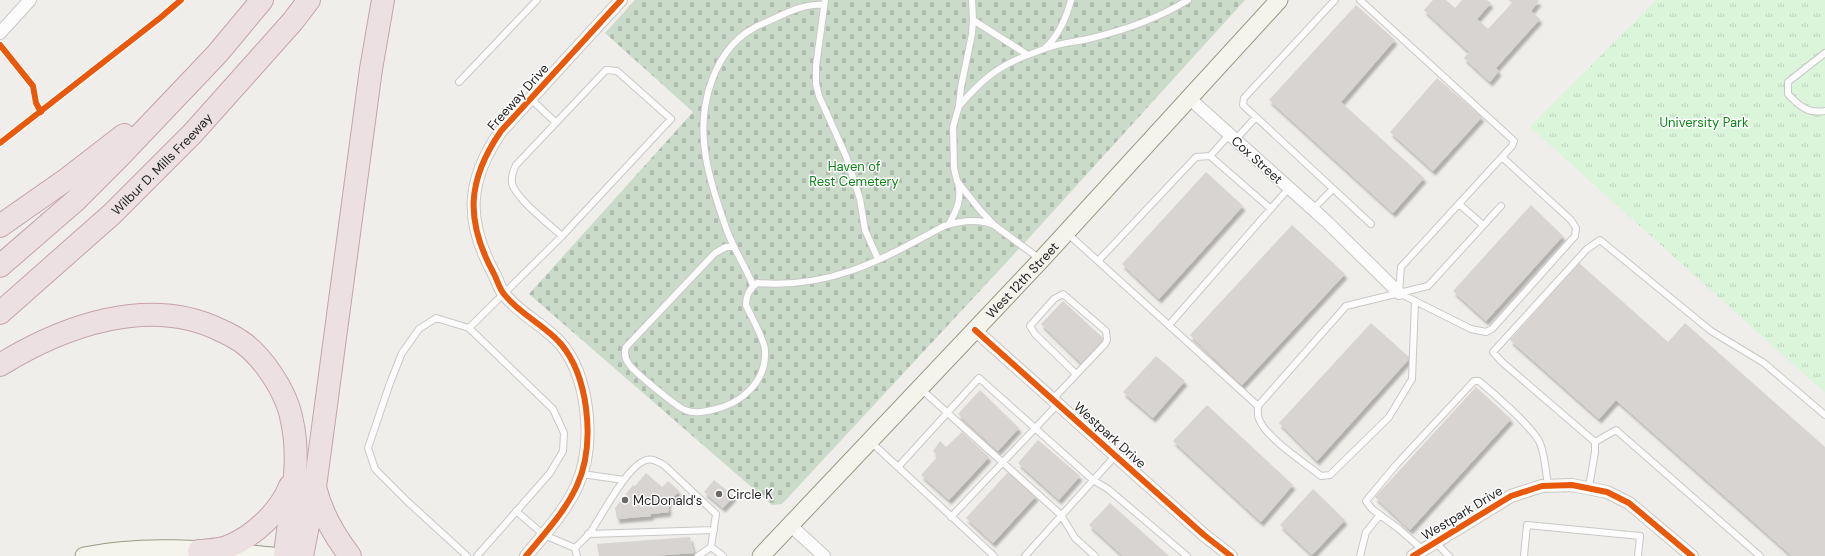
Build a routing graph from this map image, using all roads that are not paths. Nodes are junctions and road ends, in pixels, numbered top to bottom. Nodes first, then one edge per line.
1 (30, 0) edge
2 (262, 0) edge
3 (309, 0) edge
4 (383, 0) edge
5 (537, 0) edge
6 (621, 0) edge
7 (972, 0) edge
8 (1071, 0) edge
9 (1188, 0) edge
10 (1279, 0) edge
11 (1336, 0) edge
12 (1360, 0) edge
13 (825, 3) edge
14 (973, 20) junction
15 (0, 33) edge
16 (1044, 49) junction
17 (1825, 53) edge
18 (1028, 55) junction
19 (459, 82) dead end
20 (183, 89) junction
21 (1189, 98) junction
22 (531, 99) junction
23 (959, 106) junction
24 (1825, 111) edge
25 (1256, 117) junction
26 (556, 123) junction
27 (1232, 137) junction
28 (1210, 156) junction
29 (1502, 157) junction
30 (957, 181) junction
31 (1289, 188) junction
32 (1332, 189) junction
33 (1459, 204) junction
34 (1500, 206) dead end
35 (1271, 209) junction
36 (1313, 209) junction
37 (949, 224) junction
38 (1370, 224) dead end
39 (994, 225) junction
40 (1483, 225) junction
41 (0, 226) edge
42 (1066, 232) junction
43 (562, 236) junction
44 (734, 247) junction
45 (878, 259) junction
46 (1041, 260) junction
47 (1098, 261) junction
48 (0, 266) edge
49 (754, 285) junction
50 (1399, 293) junction
51 (503, 294) junction
52 (1415, 301) junction
53 (0, 313) edge
54 (1169, 325) junction
55 (469, 328) junction
56 (975, 330) junction
57 (0, 365) edge
58 (1076, 374) junction
59 (920, 388) junction
60 (1055, 401) junction
61 (1258, 406) junction
62 (947, 413) junction
63 (1825, 415) edge
64 (1035, 428) junction
65 (870, 441) junction
66 (1595, 442) junction
67 (1116, 455) junction
68 (1003, 462) junction
69 (898, 467) junction
70 (296, 469) junction
71 (582, 474) junction
72 (624, 480) junction
73 (1093, 480) junction
74 (1548, 486) junction
75 (315, 487) junction
76 (1589, 487) junction
77 (516, 511) junction
78 (1061, 515) junction
79 (1380, 515) junction
80 (952, 516) junction
81 (790, 525) junction
82 (714, 530) junction
83 (588, 534) junction
84 (544, 535) junction
85 (1435, 542) junction
86 (711, 547) junction
87 (574, 548) junction
88 (199, 551) junction
89 (1418, 553) edge
90 (84, 556) edge
91 (272, 556) edge
92 (285, 556) edge
93 (302, 556) edge
94 (350, 556) edge
95 (467, 556) edge
96 (477, 556) edge
97 (526, 556) edge
98 (577, 556) edge
99 (698, 556) edge
100 (723, 556) edge
101 (761, 556) edge
102 (824, 556) edge
103 (994, 556) edge
104 (1025, 556) edge
105 (1095, 556) edge
106 (1186, 556) edge
107 (1231, 556) edge
108 (1360, 556) edge
109 (1448, 556) edge
110 (1524, 556) edge
111 (1638, 556) edge
112 (1692, 556) edge
113 (1760, 556) edge

1 - 15 street
2 - 20 highway
3 - 53 highway, Wilbur D. Mills Freeway
4 - 75 highway
5 - 19 lane
6 - 22 street, Freeway Drive
7 - 14 lane
8 - 16 lane
9 - 16 lane
10 - 21 main road, West 12th Street
11 - 25 lane
12 - 29 lane
13 - 44 lane
13 - 45 lane
14 - 18 lane
14 - 23 lane
16 - 18 lane
17 - 24 lane
18 - 23 lane
20 - 41 highway
20 - 48 highway
21 - 27 street, Cox Street
21 - 42 main road, West 12th Street
22 - 26 lane
22 - 51 street, Freeway Drive
23 - 30 lane
25 - 27 lane
25 - 32 lane
26 - 43 lane
26 - 43 lane
27 - 28 lane
27 - 31 street, Cox Street
28 - 35 lane
28 - 47 lane
29 - 33 lane
29 - 52 lane
30 - 37 lane
30 - 39 lane
31 - 35 lane
31 - 36 street, Cox Street
32 - 36 lane
32 - 38 lane
33 - 40 lane
33 - 50 lane
34 - 40 lane
35 - 54 lane
36 - 50 street, Cox Street
37 - 39 lane
37 - 45 lane
39 - 46 lane
40 - 50 lane
42 - 46 main road, West 12th Street
42 - 47 lane
43 - 51 lane
44 - 49 lane
44 - 49 lane
45 - 49 lane
46 - 56 main road, West 12th Street
47 - 54 lane
50 - 52 lane
50 - 61 lane
51 - 55 lane
51 - 71 street, Freeway Drive
52 - 61 lane
54 - 61 lane
55 - 77 lane
55 - 95 lane
56 - 59 main road, West 12th Street
56 - 60 street, Westpark Drive
57 - 70 highway
58 - 58 lane
58 - 60 lane
59 - 62 lane
59 - 65 main road, West 12th Street
60 - 64 lane
60 - 67 street, Westpark Drive
62 - 64 lane
62 - 68 lane
62 - 69 lane
63 - 66 lane
64 - 68 lane
64 - 73 lane
65 - 69 lane
65 - 81 main road, West 12th Street
66 - 76 lane
66 - 113 lane
67 - 73 lane
67 - 107 street, Westpark Drive
68 - 78 lane
68 - 80 lane
69 - 80 lane
70 - 88 highway
70 - 92 highway
71 - 72 lane
71 - 84 street, Freeway Drive
72 - 82 lane
72 - 83 lane
73 - 78 lane
73 - 106 lane
74 - 76 street, Westpark Drive
74 - 79 lane
74 - 85 street, Westpark Drive
75 - 93 highway
75 - 94 highway
76 - 112 street, Westpark Drive
77 - 84 lane
77 - 96 lane
78 - 104 lane
78 - 105 lane
79 - 89 lane
79 - 108 lane
80 - 103 lane
81 - 101 main road, West 12th Street
81 - 102 street
82 - 83 lane
82 - 86 lane
83 - 87 lane
84 - 87 lane
84 - 97 street, Freeway Drive
85 - 89 street, Westpark Drive
85 - 109 lane
86 - 99 lane
86 - 100 lane
87 - 98 lane
88 - 90 main road
88 - 91 main road
110 - 111 lane

